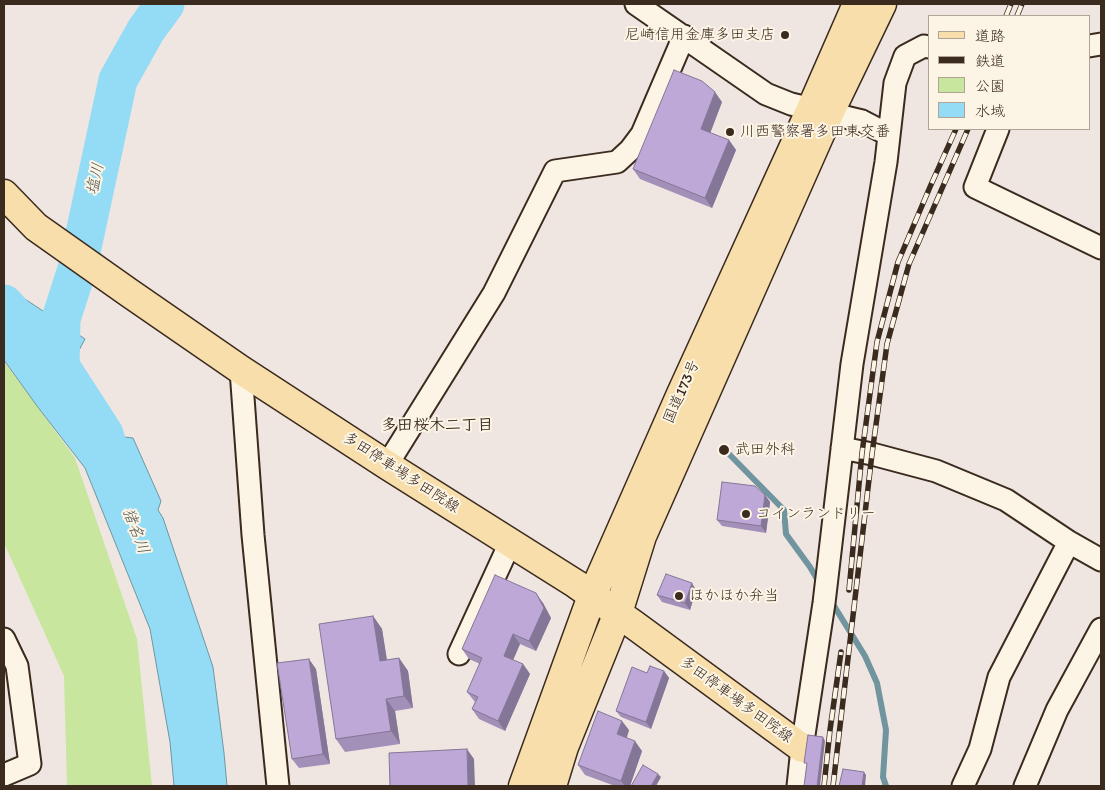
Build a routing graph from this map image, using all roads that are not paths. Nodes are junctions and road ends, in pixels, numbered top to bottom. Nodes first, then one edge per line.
1 (636, 4) edge
2 (857, 4) edge
3 (882, 4) edge
4 (684, 36) junction
5 (928, 47) edge
6 (820, 111) junction
7 (998, 130) edge
8 (889, 135) junction
9 (4, 194) edge
10 (1101, 248) edge
11 (242, 370) junction
12 (842, 448) junction
13 (387, 465) junction
14 (1068, 542) junction
15 (510, 543) junction
16 (1101, 560) edge
17 (592, 596) junction
18 (618, 613) junction
19 (1101, 629) edge
20 (4, 638) edge
21 (459, 654) dead end
22 (802, 748) junction
23 (4, 775) edge
24 (278, 786) edge
25 (523, 786) edge
26 (552, 786) edge
27 (798, 786) edge
28 (963, 786) edge
29 (1025, 786) edge

1 - 4 street
2 - 6 main road, 国道173号
3 - 6 main road, 国道173号
4 - 6 street
4 - 13 street
5 - 8 street
6 - 8 street
6 - 17 main road, 国道173号
6 - 18 main road, 国道173号
7 - 10 street
8 - 12 street
9 - 11 main road, 多田停車場多田院線
11 - 13 main road, 多田停車場多田院線
11 - 24 street
12 - 14 street
12 - 22 street
13 - 15 main road, 多田停車場多田院線
14 - 16 street
14 - 28 street
15 - 17 main road, 多田停車場多田院線
15 - 21 street
17 - 18 main road, 多田停車場多田院線
17 - 25 main road, 国道173号
18 - 22 main road, 多田停車場多田院線
18 - 26 main road, 国道173号
19 - 29 street
20 - 23 street
22 - 27 street

